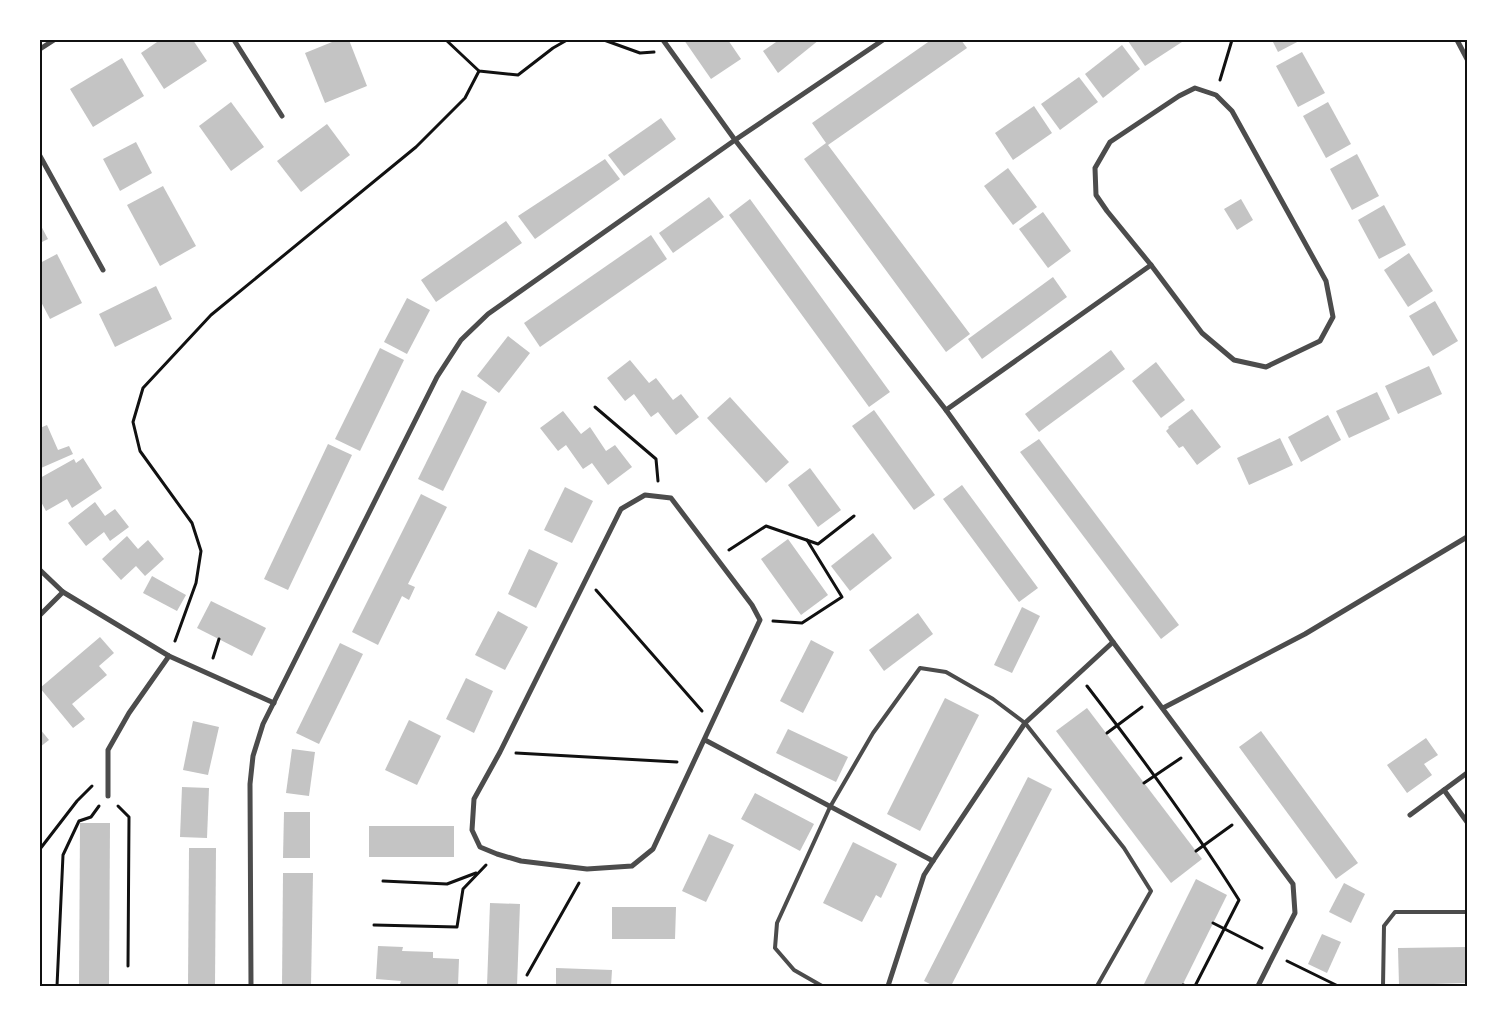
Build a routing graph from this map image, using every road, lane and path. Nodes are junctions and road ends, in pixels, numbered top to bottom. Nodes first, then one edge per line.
1 (54, 40) edge
2 (234, 40) edge
3 (446, 40) edge
4 (568, 40) edge
5 (604, 40) edge
6 (663, 40) edge
7 (883, 40) edge
8 (1232, 40) edge
9 (1457, 40) edge
10 (40, 49) edge
11 (670, 50) junction
12 (1467, 59) edge
13 (479, 71) junction
14 (1216, 95) junction
15 (282, 116) dead end
16 (735, 140) junction
17 (40, 156) edge
18 (1151, 265) junction
19 (103, 270) dead end
20 (595, 407) dead end
21 (946, 410) junction
22 (660, 496) junction
23 (854, 516) dead end
24 (1467, 537) edge
25 (807, 540) junction
26 (717, 558) junction
27 (40, 570) edge
28 (586, 578) junction
29 (63, 592) junction
30 (40, 615) edge
31 (760, 620) junction
32 (219, 639) dead end
33 (1113, 642) junction
34 (169, 656) junction
35 (208, 673) junction
36 (1078, 675) junction
37 (1154, 697) junction
38 (274, 703) junction
39 (1162, 708) junction
40 (713, 723) junction
41 (1025, 723) junction
42 (1117, 726) junction
43 (1106, 733) dead end
44 (705, 740) junction
45 (1192, 749) junction
46 (500, 752) junction
47 (695, 763) junction
48 (108, 769) junction
49 (1467, 773) edge
50 (1156, 775) junction
51 (1144, 783) dead end
52 (1444, 790) junction
53 (108, 796) junction
54 (830, 807) junction
55 (1410, 815) dead end
56 (1243, 818) junction
57 (1467, 822) edge
58 (1204, 844) junction
59 (40, 849) edge
60 (1196, 851) dead end
61 (497, 854) junction
62 (932, 861) junction
63 (587, 869) junction
64 (479, 872) junction
65 (383, 881) dead end
66 (1467, 912) edge
67 (1214, 922) dead end
68 (374, 925) dead end
69 (1225, 928) junction
70 (1274, 954) junction
71 (128, 966) dead end
72 (527, 975) dead end
73 (57, 986) edge
74 (251, 986) edge
75 (822, 986) edge
76 (888, 986) edge
77 (1097, 986) edge
78 (1195, 986) edge
79 (1258, 986) edge
80 (1338, 986) edge
81 (1383, 986) edge

1 - 10 street
2 - 15 street
3 - 13 path
4 - 13 path
5 - 11 path
6 - 11 street
7 - 16 street
8 - 14 path
9 - 12 street
11 - 16 street
13 - 34 path
14 - 18 street
14 - 18 street
16 - 21 street
16 - 38 street
17 - 19 street
18 - 21 street
20 - 22 path
21 - 33 street
22 - 26 street
22 - 28 street
23 - 25 path
24 - 39 street
25 - 26 path
25 - 31 path
26 - 31 street
27 - 29 street
28 - 40 path
28 - 46 street
29 - 30 street
29 - 34 street
31 - 40 street
32 - 35 path
33 - 36 street
33 - 37 street
34 - 35 street
34 - 48 street
35 - 38 street
36 - 41 street
36 - 42 path
37 - 39 street
37 - 42 path
38 - 74 street
39 - 45 street
40 - 44 street
41 - 54 lane
41 - 62 street
41 - 77 lane
42 - 43 path
42 - 50 path
44 - 47 street
44 - 54 street
45 - 50 path
45 - 56 street
46 - 47 path
46 - 61 street
47 - 63 street
48 - 53 street
48 - 59 path
49 - 52 street
50 - 51 path
50 - 58 path
52 - 55 street
52 - 57 street
53 - 71 path
53 - 73 path
54 - 62 street
54 - 75 lane
56 - 58 path
56 - 70 street
58 - 60 path
58 - 69 path
61 - 63 street
61 - 64 path
62 - 76 street
63 - 72 path
64 - 65 path
64 - 68 path
66 - 81 lane
67 - 69 path
69 - 70 path
69 - 78 path
70 - 79 street
70 - 80 path

